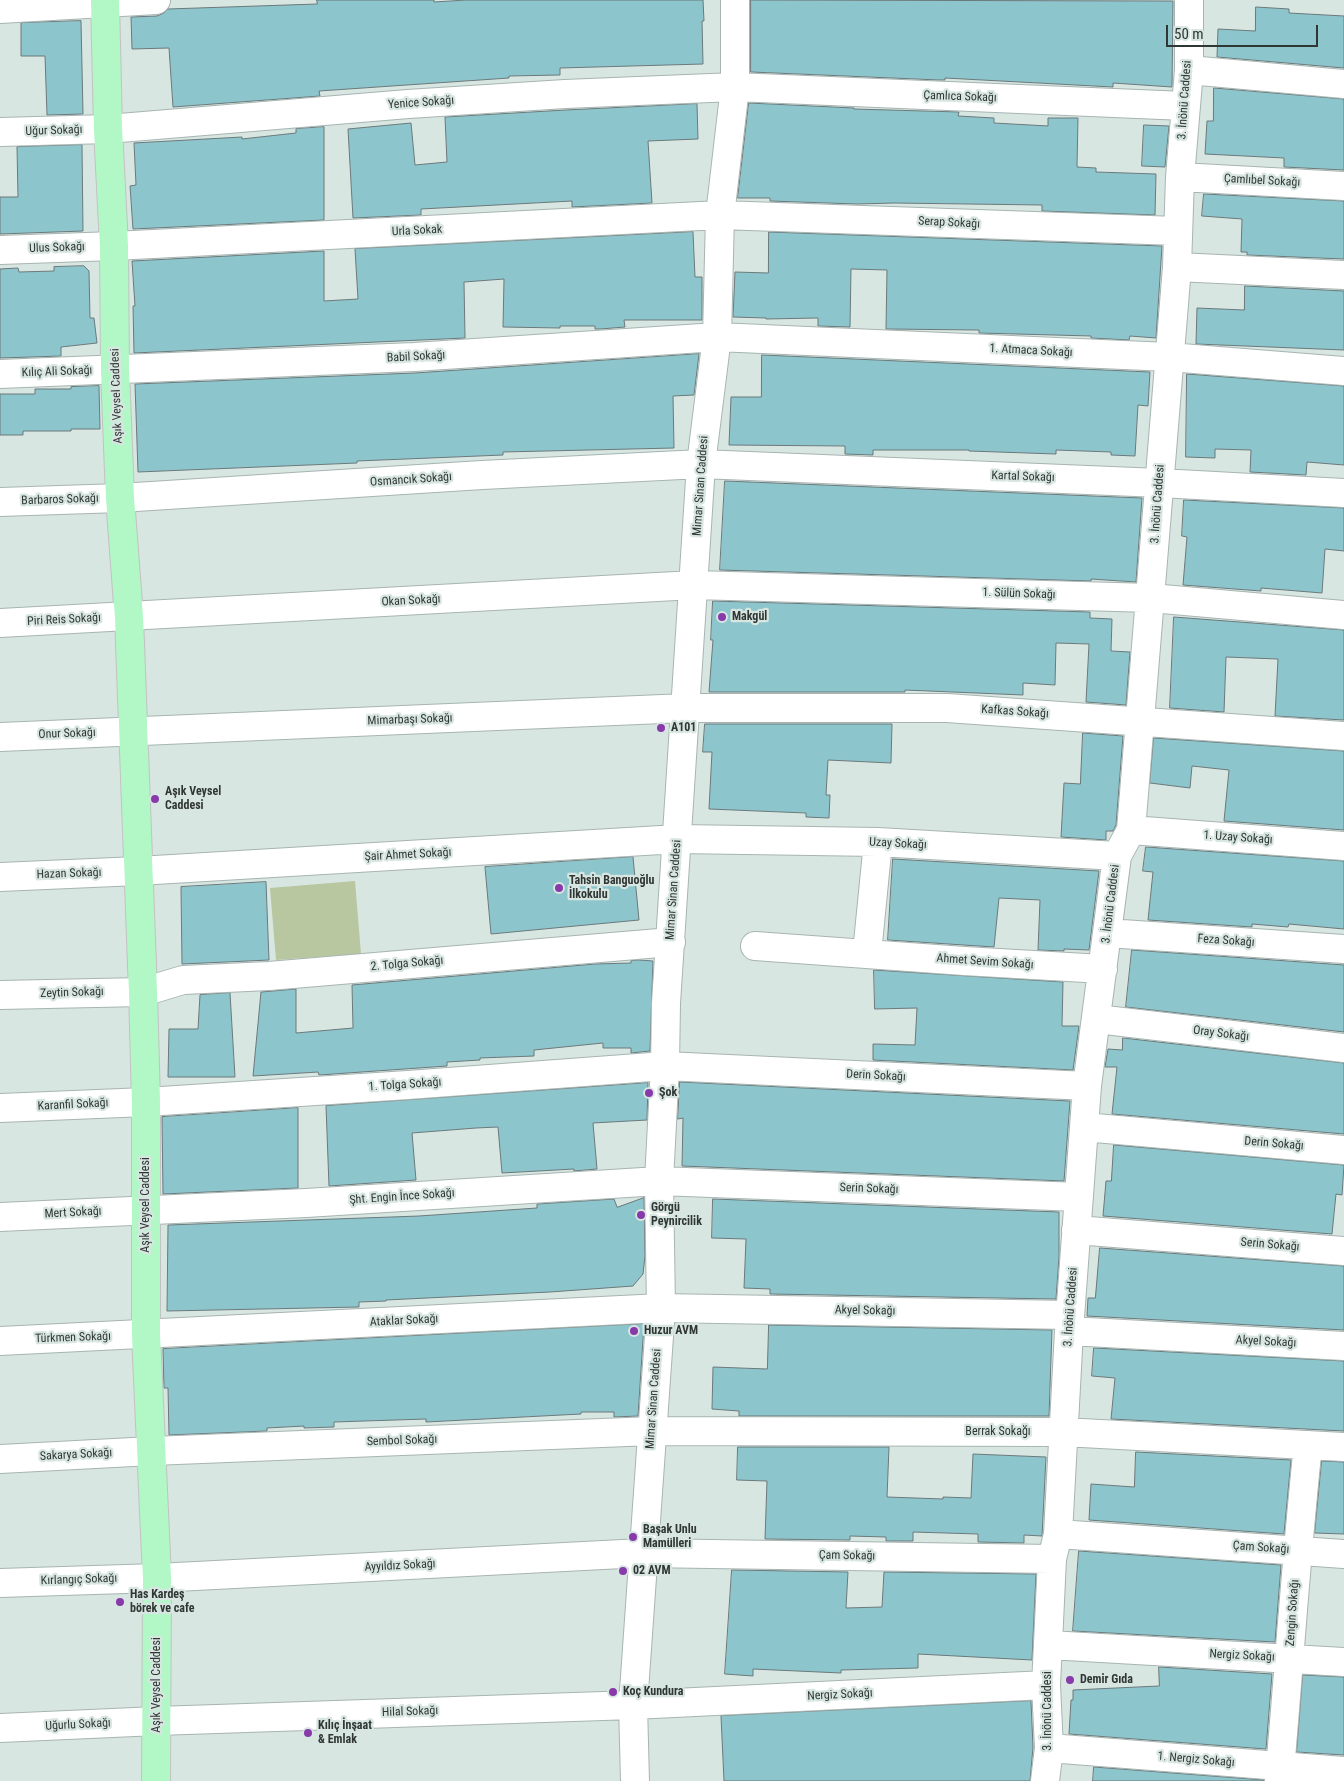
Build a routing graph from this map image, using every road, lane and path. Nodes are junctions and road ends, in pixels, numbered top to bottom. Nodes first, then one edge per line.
1 (156, 0) edge
2 (735, 0) edge
3 (1189, 0) edge
4 (105, 2) edge
5 (0, 9) edge
6 (1188, 70) junction
7 (1344, 84) edge
8 (735, 87) junction
9 (1185, 106) junction
10 (108, 129) junction
11 (0, 132) edge
12 (1180, 177) junction
13 (1344, 186) edge
14 (720, 215) junction
15 (1178, 231) junction
16 (114, 246) junction
17 (0, 250) edge
18 (1177, 267) junction
19 (1344, 275) edge
20 (717, 336) junction
21 (1169, 357) junction
22 (115, 370) junction
23 (1344, 371) edge
24 (0, 374) edge
25 (701, 464) junction
26 (1160, 483) junction
27 (1344, 493) edge
28 (120, 498) junction
29 (0, 502) edge
30 (694, 585) junction
31 (1151, 598) junction
32 (1344, 615) edge
33 (129, 617) junction
34 (0, 623) edge
35 (686, 708) junction
36 (1141, 721) junction
37 (134, 731) junction
38 (1344, 736) edge
39 (0, 737) edge
40 (1131, 830) junction
41 (678, 840) junction
42 (878, 842) junction
43 (1344, 846) edge
44 (1117, 856) junction
45 (138, 871) junction
46 (0, 877) edge
47 (1108, 933) junction
48 (671, 942) junction
49 (755, 946) dead end
50 (1344, 949) edge
51 (867, 953) junction
52 (1103, 969) junction
53 (143, 992) junction
54 (0, 995) edge
55 (1097, 1019) junction
56 (1344, 1048) edge
57 (665, 1066) junction
58 (1088, 1086) junction
59 (146, 1102) junction
60 (0, 1108) edge
61 (1084, 1127) junction
62 (1344, 1150) edge
63 (659, 1181) junction
64 (1079, 1197) junction
65 (146, 1209) junction
66 (0, 1217) edge
67 (1076, 1230) junction
68 (1344, 1251) edge
69 (661, 1308) junction
70 (1069, 1323) junction
71 (146, 1335) junction
72 (0, 1341) edge
73 (1344, 1346) edge
74 (652, 1431) junction
75 (1063, 1432) junction
76 (1308, 1445) junction
77 (1344, 1447) edge
78 (152, 1451) junction
79 (0, 1459) edge
80 (1055, 1546) junction
81 (1297, 1551) junction
82 (642, 1553) junction
83 (1344, 1554) edge
84 (157, 1578) junction
85 (0, 1583) edge
86 (1049, 1645) junction
87 (1290, 1659) junction
88 (1344, 1662) edge
89 (1046, 1685) junction
90 (633, 1705) junction
91 (157, 1721) junction
92 (0, 1728) edge
93 (1048, 1748) junction
94 (1344, 1771) edge
95 (1280, 1774) edge
96 (156, 1781) edge
97 (635, 1781) edge
98 (1045, 1781) edge

1 - 4 street
2 - 8 street, Mimar Sinan Caddesi
3 - 6 street, 3. İnönü Caddesi
4 - 5 street
4 - 10 main road, Aşık Veysel Caddesi
6 - 7 street
6 - 9 street, 3. İnönü Caddesi
8 - 9 street, Çamlıca Sokağı
8 - 10 street, Yenice Sokağı
8 - 14 street, Mimar Sinan Caddesi
9 - 12 street, 3. İnönü Caddesi
10 - 11 street, Uğur Sokağı
10 - 16 main road, Aşık Veysel Caddesi
12 - 13 street, Çamlıbel Sokağı
12 - 15 street, 3. İnönü Caddesi
14 - 15 street, Serap Sokağı
14 - 16 street, Urla Sokak
14 - 20 street, Mimar Sinan Caddesi
15 - 18 street, 3. İnönü Caddesi
16 - 17 street, Ulus Sokağı
16 - 22 main road, Aşık Veysel Caddesi
18 - 19 street
18 - 21 street, 3. İnönü Caddesi
20 - 21 street, 1. Atmaca Sokağı
20 - 22 street, Babil Sokağı
20 - 25 street, Mimar Sinan Caddesi
21 - 23 street, 1. Atmaca Sokağı
21 - 26 street, 3. İnönü Caddesi
22 - 24 street, Kılıç Ali Sokağı
22 - 28 main road, Aşık Veysel Caddesi
25 - 26 street, Kartal Sokağı
25 - 28 street, Osmancık Sokağı
25 - 30 street, Mimar Sinan Caddesi
26 - 27 street, Kartal Sokağı
26 - 31 street, 3. İnönü Caddesi
28 - 29 street, Barbaros Sokağı
28 - 33 main road, Aşık Veysel Caddesi
30 - 31 street, 1. Sülün Sokağı
30 - 33 street, Okan Sokağı
30 - 35 street, Mimar Sinan Caddesi
31 - 32 street, 1. Sülün Sokağı
31 - 36 street, 3. İnönü Caddesi
33 - 34 street, Piri Reis Sokağı
33 - 37 main road, Aşık Veysel Caddesi
35 - 36 street, Kafkas Sokağı
35 - 37 street, Mimarbaşı Sokağı
35 - 41 street, Mimar Sinan Caddesi
36 - 38 street, Kafkas Sokağı
36 - 40 street, 3. İnönü Caddesi
37 - 39 street, Onur Sokağı
37 - 45 main road, Aşık Veysel Caddesi
40 - 43 street, 1. Uzay Sokağı
40 - 44 street, 3. İnönü Caddesi
41 - 42 street, Uzay Sokağı
41 - 45 street, Şair Ahmet Sokağı
41 - 48 street, Mimar Sinan Caddesi
42 - 44 street, Uzay Sokağı
42 - 51 street
44 - 47 street, 3. İnönü Caddesi
45 - 46 street, Hazan Sokağı
45 - 53 main road, Aşık Veysel Caddesi
47 - 50 street, Feza Sokağı
47 - 52 street, 3. İnönü Caddesi
48 - 53 street, 2. Tolga Sokağı
48 - 57 street, Mimar Sinan Caddesi
49 - 51 street, Ahmet Sevim Sokağı
51 - 52 street, Ahmet Sevim Sokağı
52 - 55 street, 3. İnönü Caddesi
53 - 54 street, Zeytin Sokağı
53 - 59 main road, Aşık Veysel Caddesi
55 - 56 street, Oray Sokağı
55 - 58 street, 3. İnönü Caddesi
57 - 58 street, Derin Sokağı
57 - 59 street, 1. Tolga Sokağı
57 - 63 street, Mimar Sinan Caddesi
58 - 61 street, 3. İnönü Caddesi
59 - 60 street, Karanfil Sokağı
59 - 65 main road, Aşık Veysel Caddesi
61 - 62 street, Derin Sokağı
61 - 64 street, 3. İnönü Caddesi
63 - 64 street, Serin Sokağı
63 - 65 street, Şht. Engin İnce Sokağı
63 - 69 street, Mimar Sinan Caddesi
64 - 67 street, 3. İnönü Caddesi
65 - 66 street, Mert Sokağı
65 - 71 main road, Aşık Veysel Caddesi
67 - 68 street, Serin Sokağı
67 - 70 street, 3. İnönü Caddesi
69 - 70 street, Akyel Sokağı
69 - 71 street, Ataklar Sokağı
69 - 74 street, Mimar Sinan Caddesi
70 - 73 street, Akyel Sokağı
70 - 75 street, 3. İnönü Caddesi
71 - 72 street, Türkmen Sokağı
71 - 78 main road, Aşık Veysel Caddesi
74 - 75 street, Berrak Sokağı
74 - 78 street, Sembol Sokağı
74 - 82 street, Mimar Sinan Caddesi
75 - 76 street, Berrak Sokağı
75 - 80 street, 3. İnönü Caddesi
76 - 77 street, Berrak Sokağı
76 - 81 street, Zengin Sokağı
78 - 79 street, Sakarya Sokağı
78 - 84 main road, Aşık Veysel Caddesi
80 - 81 street, Çam Sokağı
80 - 82 street, Çam Sokağı
80 - 86 street, 3. İnönü Caddesi
81 - 83 street, Çam Sokağı
81 - 87 street, Zengin Sokağı
82 - 84 street, Ayyıldız Sokağı
82 - 90 street, Mimar Sinan Caddesi
84 - 85 street, Kırlangıç Sokağı
84 - 91 main road, Aşık Veysel Caddesi
86 - 87 street, Nergiz Sokağı
86 - 89 street, 3. İnönü Caddesi
87 - 88 street, Nergiz Sokağı
87 - 95 street, Zengin Sokağı
89 - 90 street, Nergiz Sokağı
89 - 93 street, 3. İnönü Caddesi
90 - 91 street, Hilal Sokağı
90 - 97 street, Mimar Sinan Caddesi
91 - 92 street, Uğurlu Sokağı
91 - 96 main road, Aşık Veysel Caddesi
93 - 95 street, 1. Nergiz Sokağı
93 - 98 street, 3. İnönü Caddesi
94 - 95 street, 1. Nergiz Sokağı

